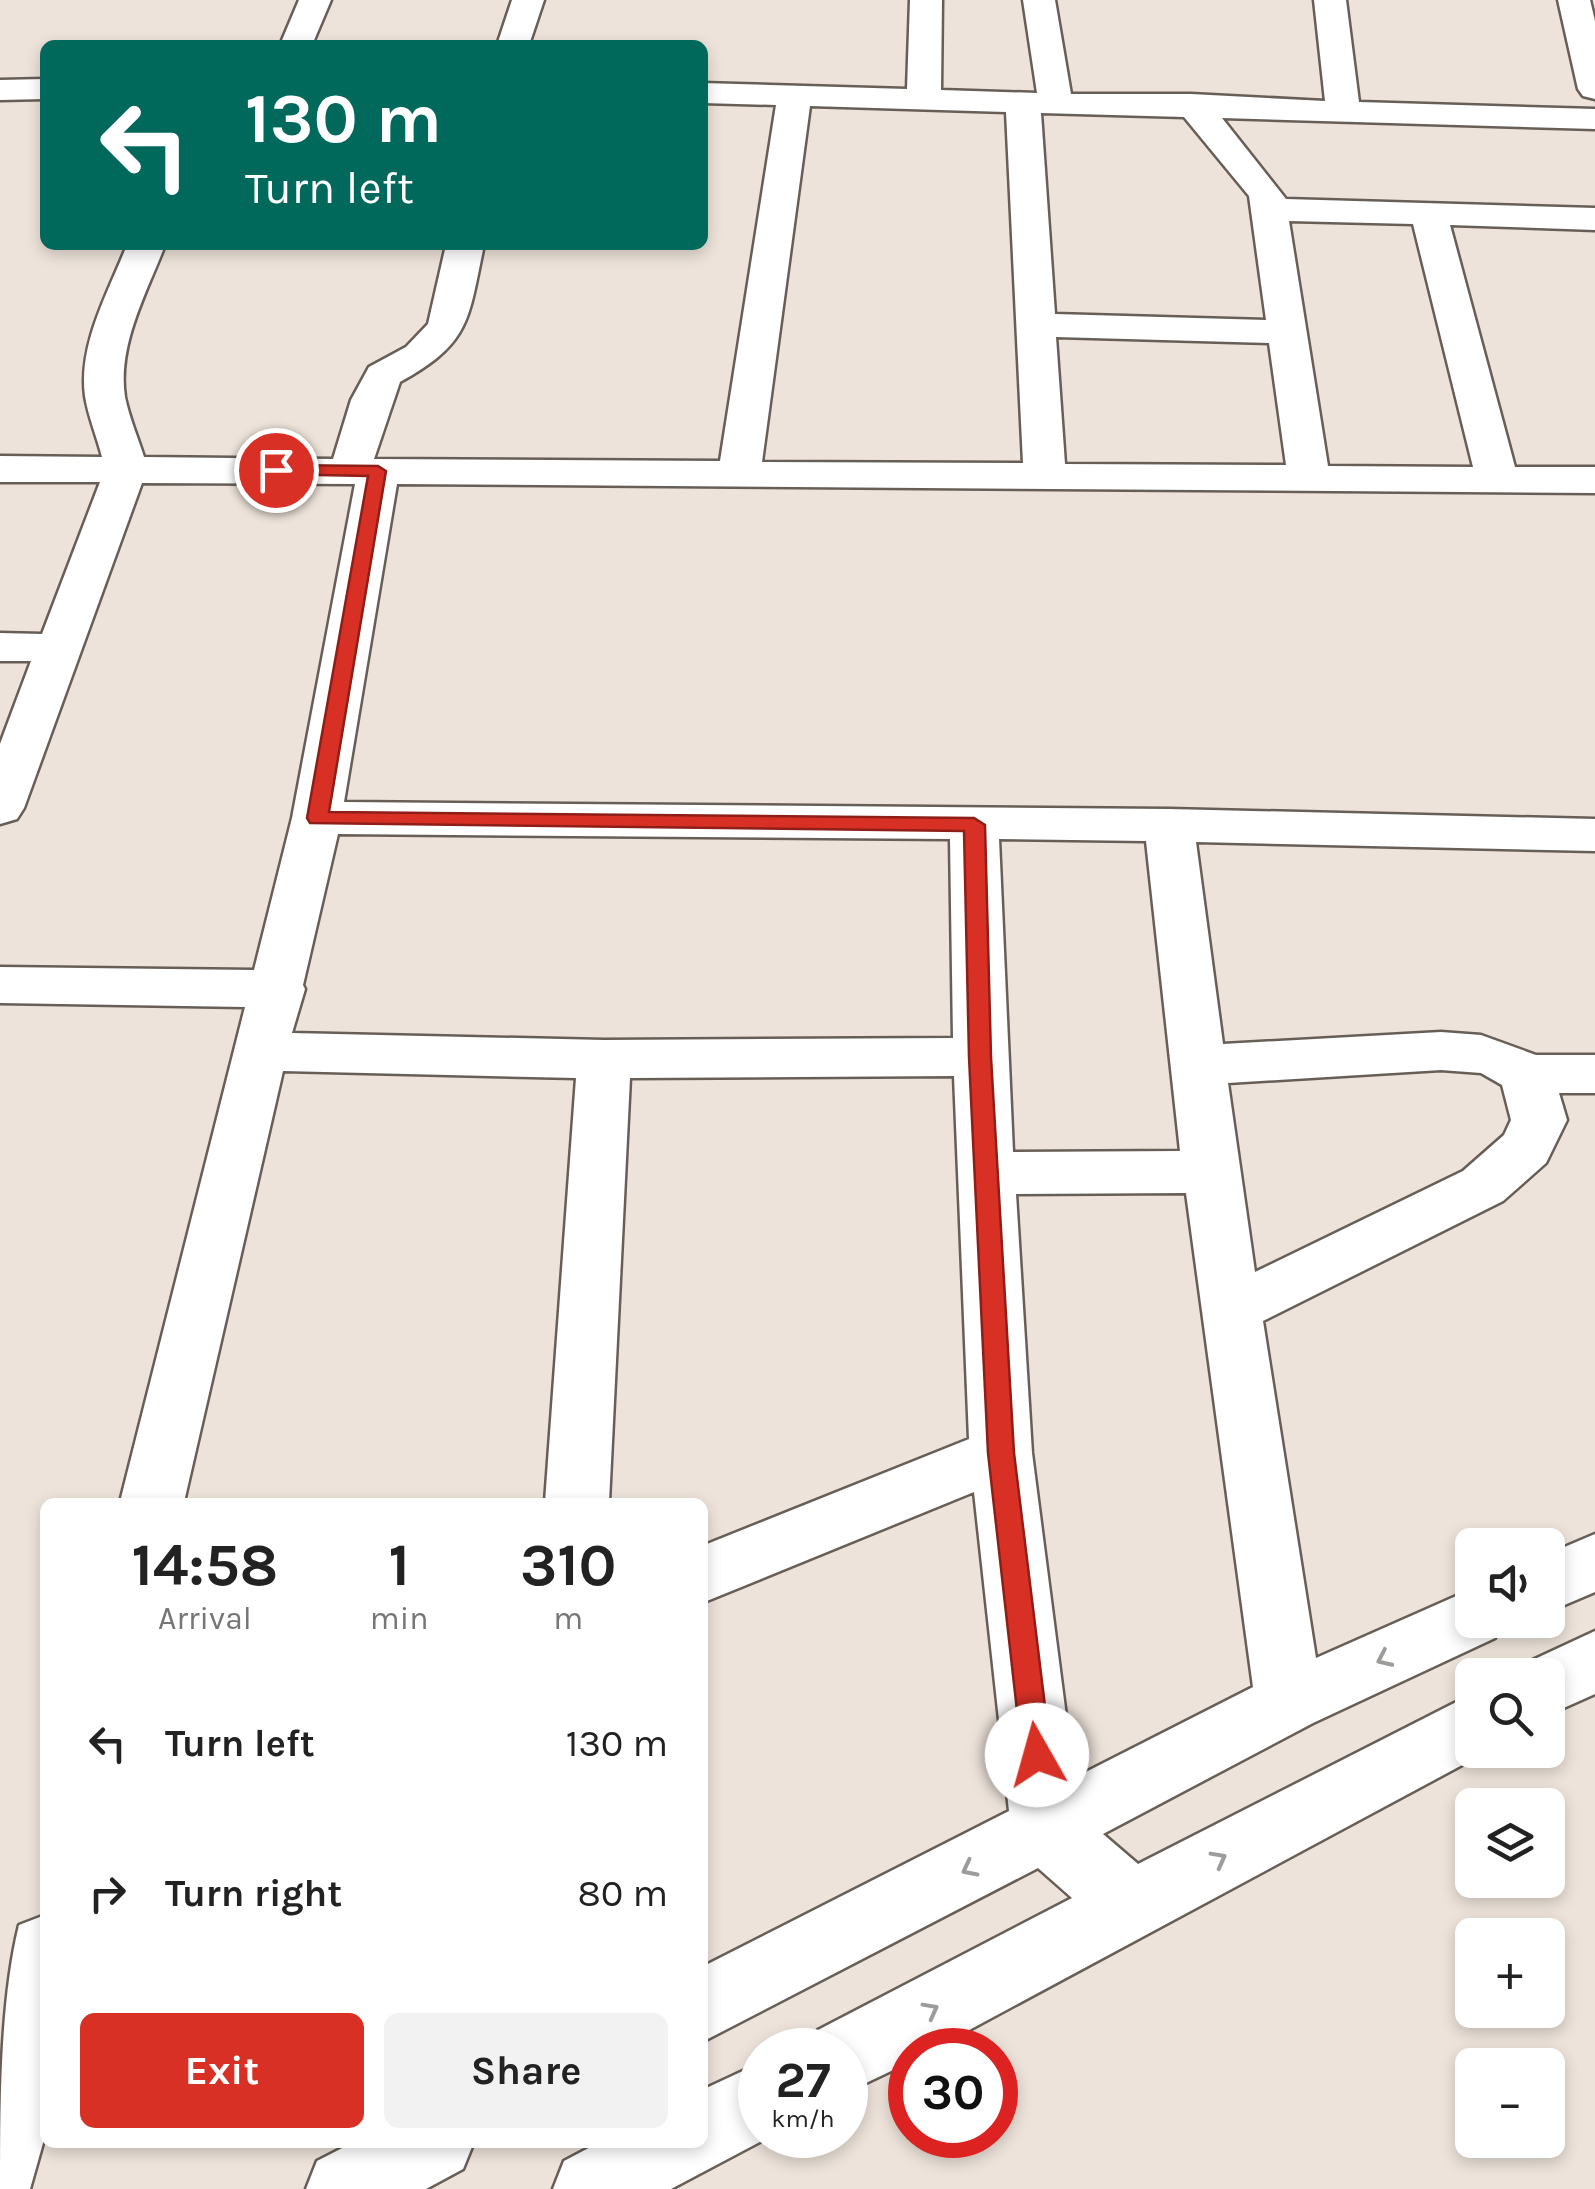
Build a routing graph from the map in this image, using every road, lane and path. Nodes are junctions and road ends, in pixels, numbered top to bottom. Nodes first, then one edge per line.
1 (315, 0) edge
2 (528, 0) edge
3 (926, 0) edge
4 (1038, 0) edge
5 (1330, 0) edge
6 (1574, 0) edge
7 (298, 40) edge
8 (515, 40) edge
9 (40, 89) edge
10 (1595, 89) edge
11 (0, 90) edge
12 (708, 93) edge
13 (794, 96) junction
14 (924, 99) junction
15 (1039, 102) junction
16 (1191, 104) junction
17 (1342, 112) junction
18 (1595, 119) edge
19 (1267, 209) junction
20 (1429, 216) junction
21 (1595, 218) edge
22 (144, 250) edge
23 (464, 250) edge
24 (1036, 325) junction
25 (1286, 332) junction
26 (126, 468) junction
27 (0, 469) edge
28 (364, 471) junction
29 (739, 474) junction
30 (1045, 478) junction
31 (1309, 478) junction
32 (1497, 480) junction
33 (1595, 480) edge
34 (0, 648) edge
35 (60, 648) junction
36 (4, 784) edge
37 (317, 818) junction
38 (974, 825) junction
39 (1170, 825) junction
40 (1595, 836) edge
41 (0, 985) edge
42 (279, 988) junction
43 (261, 1051) junction
44 (980, 1057) junction
45 (604, 1059) junction
46 (1200, 1065) junction
47 (1526, 1074) junction
48 (1595, 1074) edge
49 (1212, 1172) junction
50 (986, 1173) junction
51 (1231, 1310) junction
52 (1001, 1453) junction
53 (153, 1498) edge
54 (577, 1498) edge
55 (1595, 1562) edge
56 (708, 1573) edge
57 (1565, 1576) edge
58 (1455, 1626) edge
59 (1595, 1660) edge
60 (1565, 1676) edge
61 (1289, 1702) junction
62 (1455, 1734) edge
63 (1046, 1830) junction
64 (1132, 1904) junction
65 (40, 1974) edge
66 (708, 2003) edge
67 (868, 2044) edge
68 (738, 2112) edge
69 (708, 2128) edge
70 (424, 2148) edge
71 (669, 2148) edge
72 (0, 2167) edge
73 (345, 2189) edge
74 (592, 2189) edge

1 - 7 street
2 - 8 street
3 - 14 street
4 - 15 street
5 - 17 street
6 - 10 street
9 - 11 street
12 - 13 street
13 - 14 street
13 - 29 street
14 - 15 street
15 - 16 street
15 - 24 street
16 - 17 street
16 - 19 street
17 - 18 street
19 - 20 street
19 - 25 street
20 - 21 street
20 - 32 street
22 - 26 street
23 - 28 street
24 - 25 street
24 - 30 street
25 - 31 street
26 - 27 street
26 - 28 street
26 - 35 street
28 - 29 street
28 - 37 street
29 - 30 street
30 - 31 street
31 - 32 street
32 - 33 street
34 - 35 street
35 - 36 street
37 - 38 street
37 - 42 street
38 - 39 street
38 - 44 street
39 - 40 street
39 - 46 street
41 - 42 street
42 - 43 street
43 - 45 street
43 - 53 street
44 - 45 street
44 - 50 street
45 - 54 street
46 - 47 street
46 - 49 street
47 - 48 street
47 - 51 street
49 - 50 street
49 - 51 street
50 - 52 street
51 - 61 street
52 - 56 street
52 - 63 street
55 - 57 street
58 -> 61 street
59 - 60 street
61 - 63 street
64 -> 62 street
63 - 64 street
63 -> 66 street
67 -> 64 street
65 - 72 street
68 - 69 street
70 - 73 street
71 - 74 street

